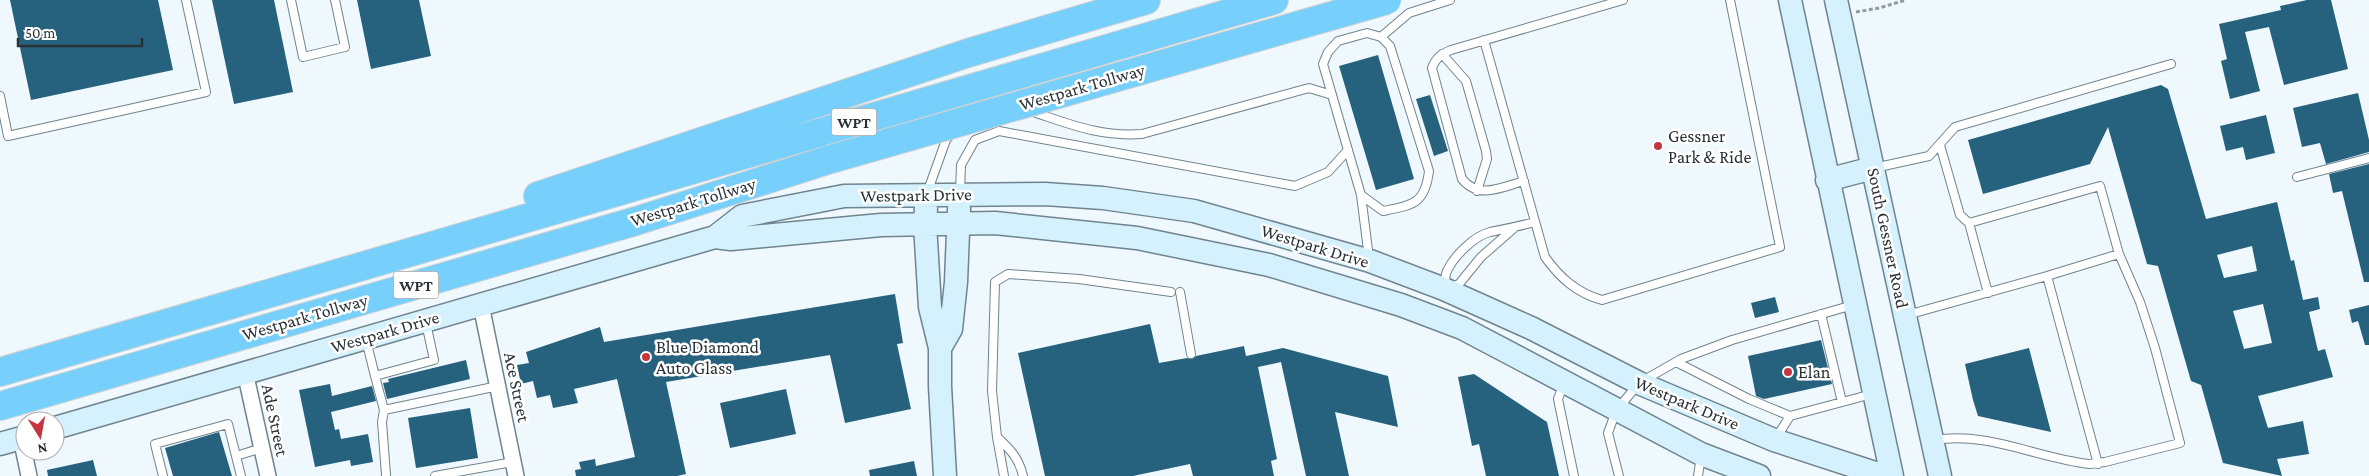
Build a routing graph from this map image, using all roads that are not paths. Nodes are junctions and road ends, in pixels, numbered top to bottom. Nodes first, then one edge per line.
1 (186, 0) edge
2 (290, 0) edge
3 (335, 0) edge
4 (1146, 0) edge
5 (1274, 0) edge
6 (1387, 0) edge
7 (1450, 0) edge
8 (1623, 0) edge
9 (1730, 0) edge
10 (1790, 0) edge
11 (1838, 7) edge
12 (1381, 36) junction
13 (1484, 40) junction
14 (1442, 54) junction
15 (2171, 64) dead end
16 (1332, 95) junction
17 (0, 96) edge
18 (1940, 145) junction
19 (1348, 150) junction
20 (2369, 158) edge
21 (1873, 168) junction
22 (2297, 177) dead end
23 (1827, 180) junction
24 (1524, 181) junction
25 (1477, 191) junction
26 (927, 194) junction
27 (960, 194) junction
28 (1361, 195) junction
29 (1194, 211) junction
30 (958, 222) junction
31 (1535, 222) junction
32 (1968, 223) junction
33 (925, 224) junction
34 (1512, 229) junction
35 (715, 236) junction
36 (434, 245) junction
37 (1182, 247) junction
38 (2119, 254) junction
39 (1370, 262) junction
40 (2047, 276) junction
41 (1444, 289) junction
42 (1171, 292) dead end
43 (1180, 292) dead end
44 (1988, 293) junction
45 (1855, 304) junction
46 (481, 305) junction
47 (1821, 314) junction
48 (1905, 315) junction
49 (1431, 317) junction
50 (426, 321) junction
51 (366, 338) junction
52 (940, 348) junction
53 (1191, 354) dead end
54 (1676, 362) junction
55 (0, 372) edge
56 (245, 372) junction
57 (375, 376) junction
58 (1564, 383) junction
59 (1639, 383) junction
60 (498, 386) junction
61 (1874, 394) junction
62 (1842, 402) junction
63 (0, 406) edge
64 (384, 410) junction
65 (1616, 411) junction
66 (1790, 416) junction
67 (65, 425) edge
68 (997, 436) junction
69 (1774, 440) junction
70 (1932, 441) junction
71 (262, 448) junction
72 (236, 456) junction
73 (23, 461) edge
74 (2098, 464) junction
75 (1700, 465) edge
76 (514, 469) edge
77 (29, 476) edge
78 (163, 476) edge
79 (241, 476) edge
80 (268, 476) edge
81 (385, 476) edge
82 (435, 476) edge
83 (945, 476) edge
84 (1004, 476) edge
85 (1023, 476) edge
86 (1574, 476) edge
87 (1619, 476) edge
88 (1759, 476) edge
89 (1884, 476) edge
90 (1892, 476) edge
91 (1940, 476) edge

1 - 17 lane
2 - 3 lane
4 - 36 highway
5 - 36 highway, Westpark Tollway / WPT
6 - 63 highway, Westpark Tollway / WPT, bridge
7 - 12 lane
8 - 13 lane
9 - 31 lane
10 - 23 main road
11 - 21 main road, South Gessner Road
12 - 16 lane
12 - 28 lane
13 - 14 lane
13 - 24 lane
14 - 25 lane
14 - 25 lane
15 - 18 lane
16 - 19 lane
16 - 26 lane
18 - 21 lane
18 - 32 lane
19 - 27 lane
19 - 28 lane
20 - 22 lane
21 - 23 main road
21 - 48 main road, South Gessner Road
23 - 45 main road
24 - 25 lane
24 - 31 lane
26 - 27 main road, Westpark Drive
26 - 33 main road
26 - 35 main road, Westpark Drive
27 - 29 main road, Westpark Drive
27 - 30 main road
28 - 39 lane
29 - 37 main road
29 - 39 main road, Westpark Drive
30 - 33 main road, Westpark Drive
30 - 37 main road, Westpark Drive
30 - 52 main road
31 - 34 lane
32 - 38 lane
32 - 44 lane
33 - 35 main road, Westpark Drive
33 - 52 main road
34 - 41 lane
34 - 41 lane
35 - 46 main road, Westpark Drive
36 - 55 highway, Westpark Tollway / WPT
37 - 49 main road, Westpark Drive
38 - 40 lane
38 - 74 lane
39 - 41 main road, Westpark Drive
40 - 44 lane
40 - 74 lane
41 - 49 main road
41 - 59 main road, Westpark Drive
42 - 68 lane
43 - 53 lane
44 - 48 lane
45 - 47 lane
45 - 61 main road
46 - 50 main road, Westpark Drive
46 - 60 street, Ace Street
47 - 54 lane
47 - 62 lane
48 - 70 main road, South Gessner Road
49 - 58 main road, Westpark Drive
50 - 51 main road, Westpark Drive
50 - 57 lane
51 - 56 main road, Westpark Drive
51 - 57 lane
52 - 83 main road
54 - 59 lane
54 - 66 lane
56 - 67 main road, Westpark Drive
56 - 71 street, Ade Street
57 - 64 lane
58 - 65 main road, Westpark Drive
58 - 86 lane
59 - 65 lane
59 - 69 main road, Westpark Drive
60 - 64 lane
60 - 76 street, Ace Street
61 - 62 lane
61 - 90 main road
62 - 66 lane
64 - 81 lane
65 - 75 main road, Westpark Drive
65 - 87 lane
66 - 69 lane
68 - 84 lane
68 - 85 lane
69 - 89 main road, Westpark Drive
70 - 74 lane
70 - 91 main road, South Gessner Road
71 - 72 lane
71 - 80 street, Ade Street
72 - 78 lane
72 - 79 lane
73 - 77 street
75 - 88 main road, Westpark Drive
76 - 82 lane

